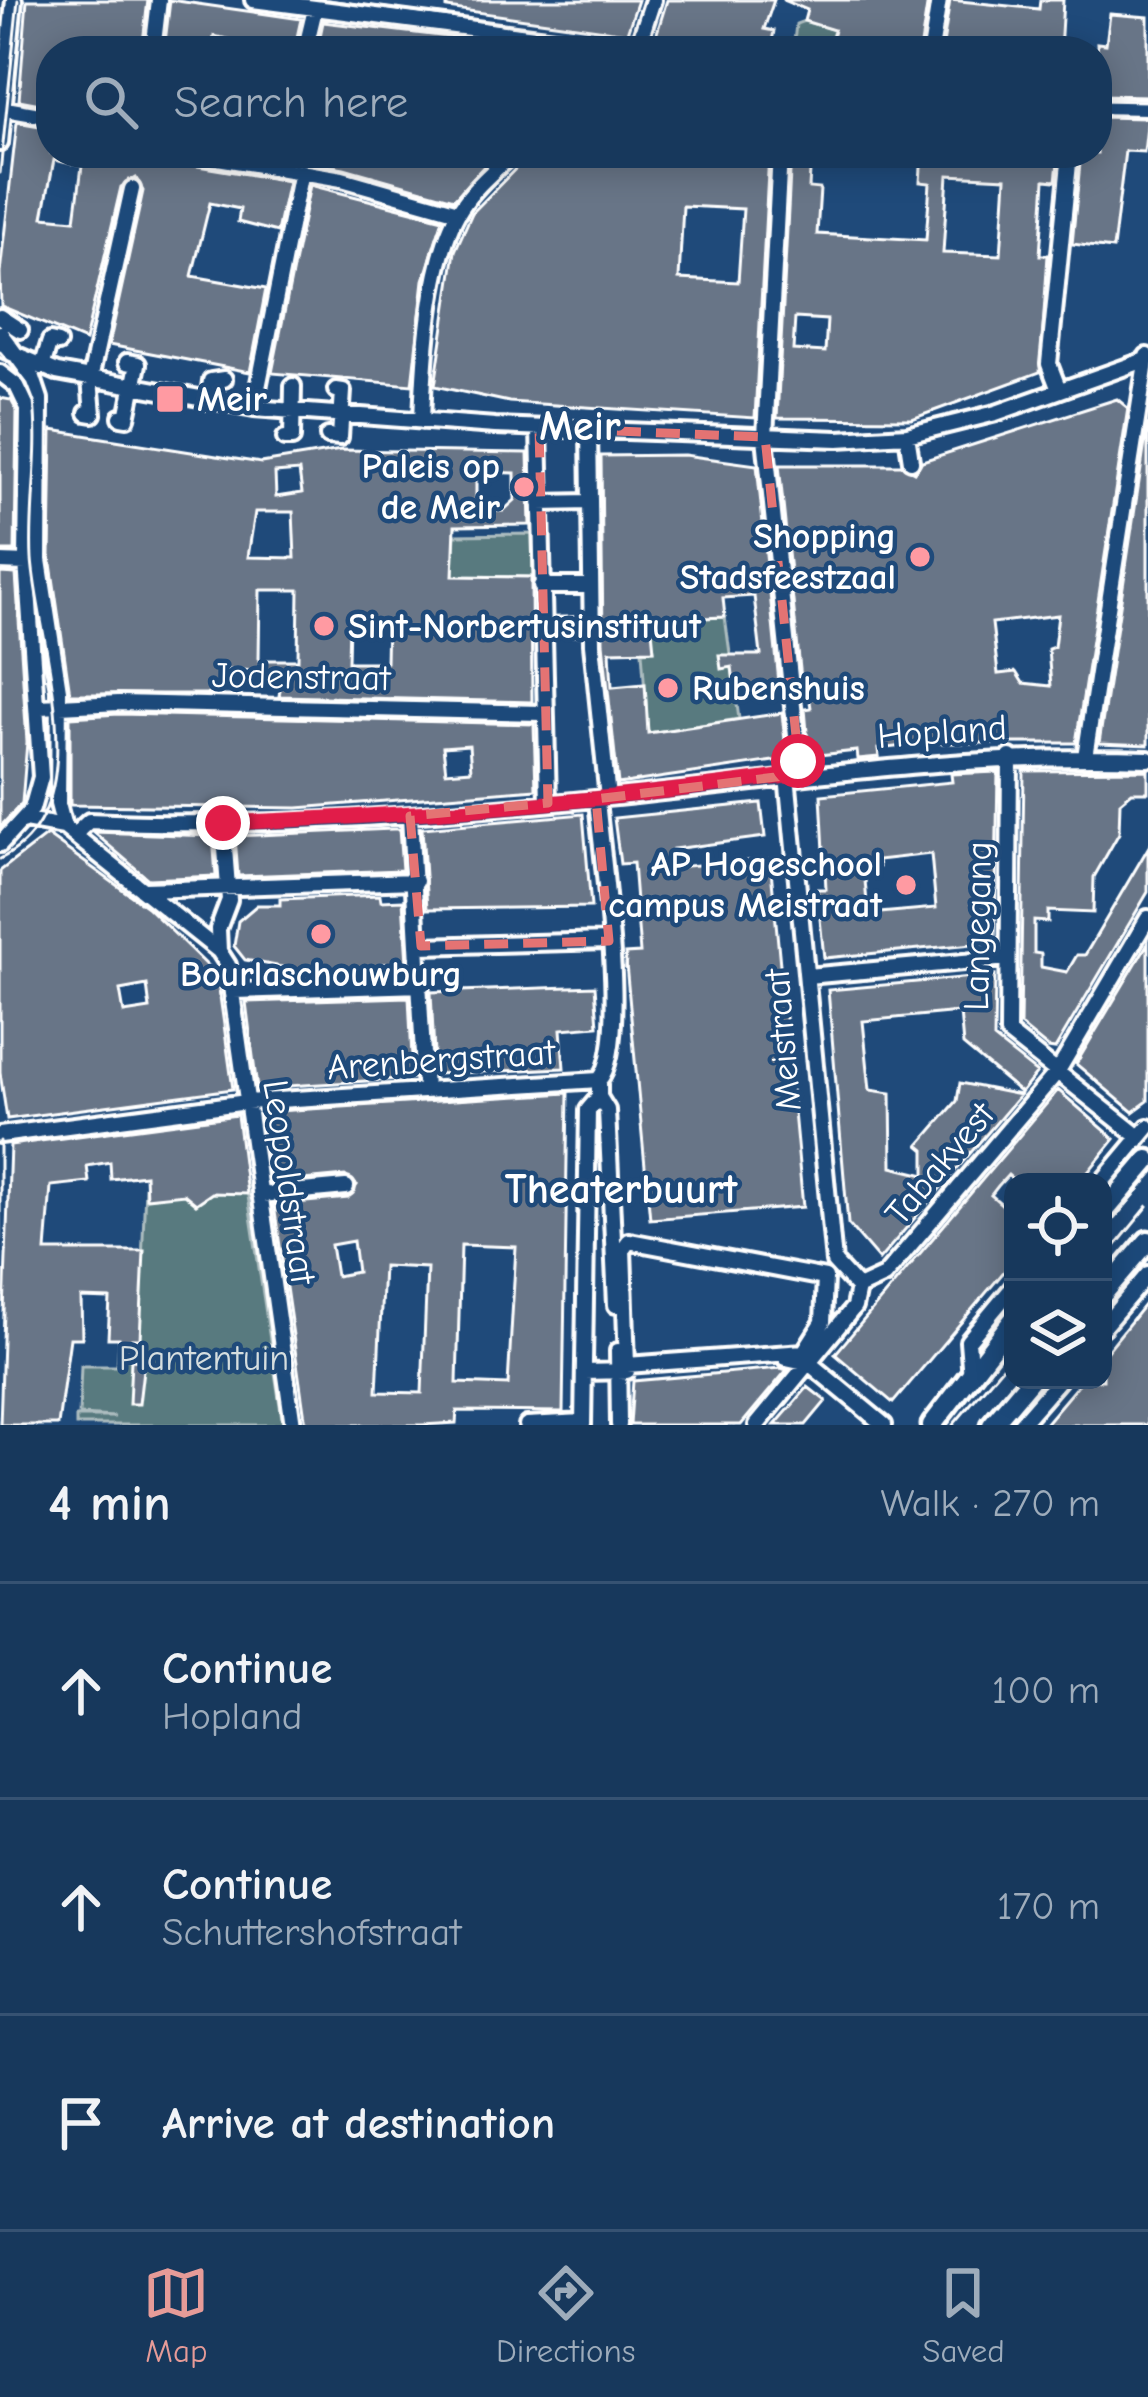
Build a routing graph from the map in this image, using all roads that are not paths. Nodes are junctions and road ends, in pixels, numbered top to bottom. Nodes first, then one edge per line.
1 (14, 0) edge
2 (159, 0) edge
3 (253, 0) edge
4 (653, 0) edge
5 (939, 0) edge
6 (323, 7) edge
7 (154, 36) edge
8 (311, 36) edge
9 (526, 36) edge
10 (641, 36) edge
11 (933, 36) edge
12 (1112, 106) edge
13 (1148, 107) edge
14 (2, 108) edge
15 (36, 114) edge
16 (0, 143) edge
17 (295, 168) edge
18 (499, 168) edge
19 (779, 168) edge
20 (1069, 168) edge
21 (301, 171) junction
22 (132, 189) dead end
23 (458, 212) junction
24 (0, 317) edge
25 (20, 330) dead end
26 (0, 333) edge
27 (58, 343) dead end
28 (0, 347) edge
29 (1148, 356) edge
30 (17, 357) junction
31 (127, 362) dead end
32 (42, 367) junction
33 (0, 374) edge
34 (90, 379) junction
35 (224, 379) dead end
36 (293, 386) dead end
37 (134, 388) junction
38 (337, 390) dead end
39 (1059, 390) junction
40 (208, 401) junction
41 (254, 408) junction
42 (34, 411) junction
43 (294, 411) junction
44 (87, 413) dead end
45 (341, 415) junction
46 (121, 417) dead end
47 (422, 421) junction
48 (539, 428) junction
49 (589, 429) junction
50 (907, 435) junction
51 (328, 436) dead end
52 (765, 436) junction
53 (285, 439) dead end
54 (910, 461) dead end
55 (590, 502) junction
56 (540, 503) junction
57 (0, 562) edge
58 (26, 563) junction
59 (541, 586) junction
60 (591, 586) junction
61 (591, 626) junction
62 (541, 627) junction
63 (60, 706) junction
64 (40, 707) junction
65 (542, 713) junction
66 (1010, 757) junction
67 (1085, 757) junction
68 (1148, 759) edge
69 (794, 775) junction
70 (602, 798) junction
71 (548, 803) junction
72 (410, 816) junction
73 (25, 820) junction
74 (223, 823) junction
75 (66, 826) junction
76 (0, 844) edge
77 (416, 880) junction
78 (229, 887) junction
79 (145, 890) junction
80 (1148, 918) edge
81 (609, 941) junction
82 (421, 946) junction
83 (219, 951) junction
84 (1008, 958) junction
85 (808, 976) junction
86 (422, 985) junction
87 (234, 991) junction
88 (1058, 1071) junction
89 (599, 1080) junction
90 (425, 1091) junction
91 (599, 1097) junction
92 (248, 1102) junction
93 (1144, 1132) edge
94 (0, 1135) edge
95 (1148, 1160) edge
96 (1110, 1173) edge
97 (346, 1187) dead end
98 (260, 1195) junction
99 (1112, 1202) edge
100 (613, 1238) junction
101 (629, 1241) junction
102 (1148, 1241) edge
103 (1148, 1274) edge
104 (832, 1276) junction
105 (1112, 1283) edge
106 (858, 1288) junction
107 (1004, 1298) edge
108 (1112, 1317) edge
109 (1004, 1332) edge
110 (808, 1363) junction
111 (584, 1372) junction
112 (619, 1372) junction
113 (971, 1378) junction
114 (1022, 1389) edge
115 (1051, 1389) edge
116 (1007, 1407) junction
117 (1035, 1408) junction
118 (584, 1423) edge
119 (293, 1425) edge
120 (526, 1425) edge
121 (619, 1425) edge
122 (757, 1425) edge
123 (884, 1425) edge
124 (932, 1425) edge
125 (992, 1425) edge
126 (1020, 1425) edge

1 - 14 street
2 - 7 street
3 - 6 street
4 - 10 street
5 - 11 street
6 - 8 street
6 - 9 street
12 - 13 street
14 - 15 street
14 - 16 street
17 - 21 street
18 - 23 street
19 - 52 street, Meistraat
20 - 39 street
21 - 23 street
21 - 41 street
22 - 34 street
23 - 47 street
24 - 25 street
26 - 30 street
27 - 32 street
28 - 30 street
29 - 39 street
29 - 67 street
30 - 32 street
30 - 42 street
31 - 37 street
32 - 34 street
33 - 42 street
34 - 37 street
34 - 44 street
35 - 40 street
36 - 43 street
37 - 40 street
37 - 46 street
38 - 45 street
39 - 50 street
40 - 41 street
41 - 43 street
42 - 58 street
42 - 63 street
43 - 45 street
43 - 53 street
45 - 47 street
45 - 51 street
47 - 48 street
48 - 49 street
48 - 56 street
49 - 52 street
49 - 55 street
50 - 52 street
50 - 54 street
52 - 69 street, Meistraat
55 - 56 street
55 - 60 street
56 - 59 street
57 - 58 street
58 - 64 street
59 - 60 street
59 - 62 street
60 - 61 street
61 - 62 street
61 - 70 street
62 - 65 street
63 - 64 street, Jodenstraat
63 - 65 street, Jodenstraat
63 - 75 street
64 - 73 street
65 - 71 street
66 - 67 street, Hopland
66 - 69 street, Hopland
66 - 84 street, Langegang
67 - 68 street, Hopland
69 - 70 street, Hopland
69 - 85 street, Meistraat
70 - 71 street, Hopland
70 - 81 street
71 - 72 street, Hopland
72 - 74 street, Hopland
72 - 77 street
73 - 75 street
73 - 76 street
74 - 75 street, Hopland
74 - 78 street
75 - 79 street
77 - 78 street
77 - 82 street
78 - 79 street
78 - 83 street
79 - 83 street
80 - 88 street, Tabakvest
81 - 82 street
81 - 89 street
82 - 86 street
83 - 87 street, Leopoldstraat
84 - 85 street
84 - 88 street, Langegang
85 - 104 street, Meistraat
86 - 87 street
86 - 90 street
87 - 92 street, Leopoldstraat
88 - 93 street
88 - 106 street, Tabakvest
89 - 90 street, Arenbergstraat
89 - 91 street
90 - 92 street, Arenbergstraat
91 - 100 street
91 - 111 street
92 - 94 street, Arenbergstraat
92 - 98 street, Leopoldstraat
93 - 96 street
95 - 99 main road
97 - 98 street
98 - 119 street, Leopoldstraat
100 - 101 street
100 - 112 street
101 - 104 street
101 - 104 street, Meistraat
102 - 105 main road
103 - 108 street
104 - 106 street
106 - 110 street, Tabakvest
107 - 113 street
109 - 113 main road
110 - 112 street
110 - 122 street, Tabakvest
110 - 123 street
111 - 112 street
111 - 118 street
112 - 121 street
113 - 124 main road
114 - 116 main road
115 - 117 street
116 - 117 street
116 - 125 main road
117 - 126 street
118 - 120 street

